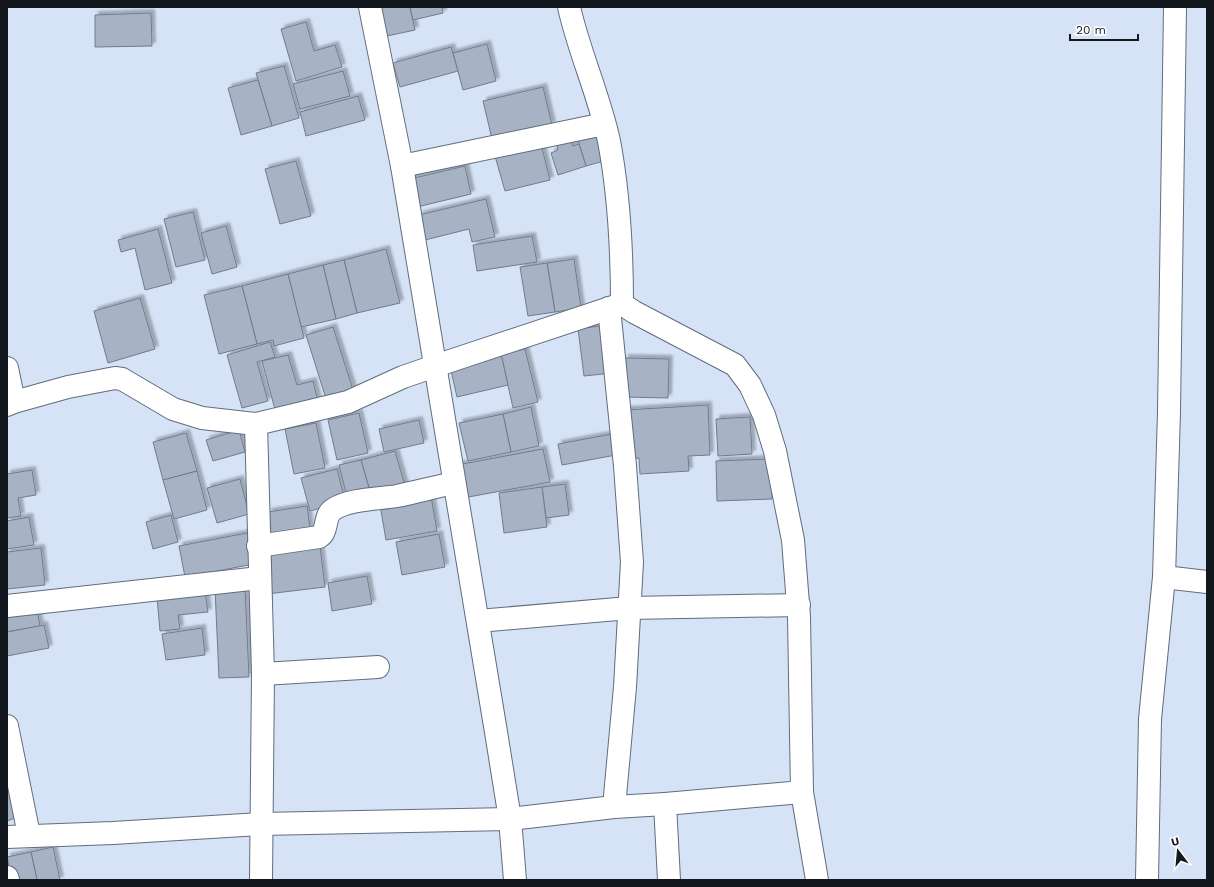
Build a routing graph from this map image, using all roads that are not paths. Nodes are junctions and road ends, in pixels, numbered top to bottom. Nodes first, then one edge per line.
1 (370, 7) edge
2 (569, 7) edge
3 (1175, 7) edge
4 (604, 124) junction
5 (402, 166) junction
6 (615, 306) junction
7 (435, 366) junction
8 (7, 368) edge
9 (10, 404) edge
10 (256, 424) junction
11 (454, 483) junction
12 (258, 546) junction
13 (1164, 577) junction
14 (259, 578) junction
15 (1207, 582) edge
16 (799, 605) junction
17 (7, 606) edge
18 (629, 608) junction
19 (478, 621) junction
20 (378, 667) dead end
21 (262, 674) junction
22 (7, 726) edge
23 (802, 792) junction
24 (665, 804) junction
25 (614, 807) junction
26 (510, 819) junction
27 (260, 824) junction
28 (29, 835) junction
29 (7, 837) edge
30 (7, 877) edge
31 (8, 880) edge
32 (261, 880) edge
33 (515, 880) edge
34 (669, 880) edge
35 (817, 880) edge
36 (1147, 880) edge

1 - 5 street
2 - 4 street
3 - 13 street
4 - 5 street
4 - 6 street
5 - 7 street
6 - 7 street
6 - 16 street
6 - 18 street
7 - 10 street
7 - 11 street
8 - 9 street
9 - 10 street
10 - 12 street
11 - 12 street
11 - 19 street
12 - 14 street
13 - 15 street
13 - 36 street
14 - 17 street
14 - 21 street
16 - 18 street
16 - 23 street
18 - 19 street
18 - 25 street
19 - 26 street
20 - 21 street
21 - 27 street
22 - 28 street
23 - 24 street
23 - 35 street
24 - 25 street
24 - 34 street
25 - 26 street
26 - 27 street
26 - 33 street
27 - 28 street
27 - 32 street
28 - 29 street
30 - 31 street

